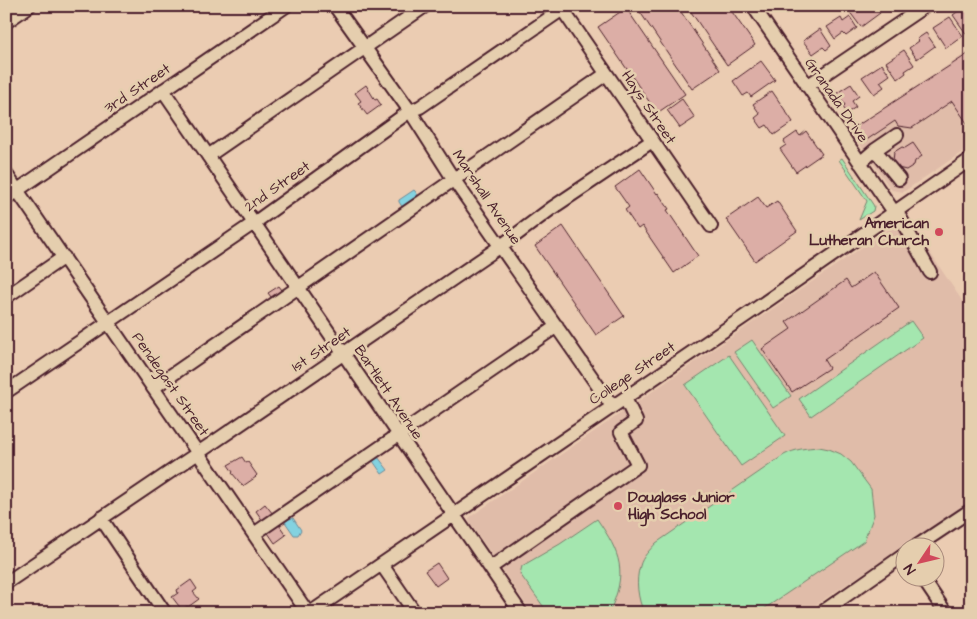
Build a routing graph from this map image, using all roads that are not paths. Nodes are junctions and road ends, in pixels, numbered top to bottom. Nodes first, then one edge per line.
1 (29, 6) edge
2 (286, 6) edge
3 (335, 6) edge
4 (425, 6) edge
5 (753, 6) edge
6 (925, 6) edge
7 (563, 7) edge
8 (6, 22) edge
9 (365, 48) junction
10 (606, 74) junction
11 (808, 86) junction
12 (162, 90) junction
13 (410, 111) junction
14 (898, 135) dead end
15 (652, 141) junction
16 (875, 150) junction
17 (208, 156) junction
18 (971, 159) edge
19 (860, 163) junction
20 (6, 174) edge
21 (899, 179) dead end
22 (454, 180) junction
23 (17, 190) junction
24 (6, 198) edge
25 (895, 211) junction
26 (254, 223) junction
27 (711, 226) dead end
28 (500, 246) junction
29 (64, 257) junction
30 (930, 272) dead end
31 (298, 287) junction
32 (6, 297) edge
33 (108, 322) junction
34 (557, 326) junction
35 (343, 354) junction
36 (153, 388) junction
37 (6, 392) edge
38 (625, 398) junction
39 (612, 406) junction
40 (398, 435) junction
41 (198, 453) junction
42 (971, 510) edge
43 (454, 515) junction
44 (101, 518) junction
45 (254, 534) junction
46 (932, 536) edge
47 (894, 562) edge
48 (382, 565) junction
49 (490, 568) junction
50 (6, 583) edge
51 (928, 586) edge
52 (166, 613) edge
53 (309, 613) edge
54 (415, 613) edge
55 (522, 613) edge
56 (821, 613) edge
57 (946, 613) edge

1 - 8 street
2 - 12 street, 3rd Street
3 - 9 street, Marshall Avenue
4 - 9 street
5 - 11 street, Granada Drive
6 - 11 street
7 - 10 street, Hays Street
7 - 13 street, 2nd Street
9 - 13 street, Marshall Avenue
9 - 17 street
10 - 15 street, Hays Street
10 - 22 street
11 - 19 street, Granada Drive
12 - 17 street, Bartlett Avenue
12 - 23 street, 3rd Street
13 - 22 street, Marshall Avenue
13 - 26 street, 2nd Street
14 - 16 street
15 - 27 street, Hays Street
15 - 28 street, 1st Street
16 - 19 street
16 - 21 street
17 - 26 street, Bartlett Avenue
18 - 25 street, College Street
19 - 25 street, Granada Drive
20 - 23 street, Pendegast Street
22 - 28 street, Marshall Avenue
22 - 31 street
23 - 24 street, 3rd Street
23 - 29 street, Pendegast Street
25 - 30 street, Granada Drive
25 - 38 street, College Street
26 - 31 street, Bartlett Avenue
26 - 33 street, 2nd Street
28 - 34 street, Marshall Avenue
28 - 35 street, 1st Street
29 - 32 street
29 - 33 street, Pendegast Street
31 - 35 street, Bartlett Avenue
31 - 36 street
33 - 36 street, Pendegast Street
33 - 37 street, 2nd Street
34 - 39 street, Marshall Avenue
34 - 40 street
35 - 40 street, Bartlett Avenue
35 - 41 street, 1st Street
36 - 41 street, Pendegast Street
38 - 39 street, College Street
38 - 49 street
39 - 43 street, College Street
40 - 43 street, Bartlett Avenue
40 - 45 street
41 - 44 street, 1st Street
41 - 45 street, Pendegast Street
42 - 46 street
43 - 48 street, College Street
43 - 49 street, Bartlett Avenue
44 - 50 street, 1st Street
44 - 52 street
45 - 53 street, Pendegast Street
47 - 56 street
48 - 53 street, College Street
48 - 54 street
49 - 55 street, Bartlett Avenue
51 - 57 street

